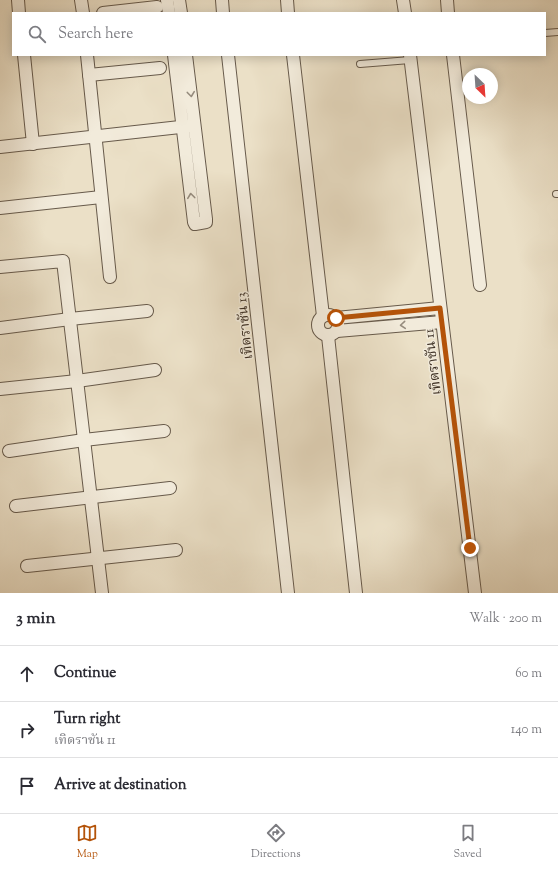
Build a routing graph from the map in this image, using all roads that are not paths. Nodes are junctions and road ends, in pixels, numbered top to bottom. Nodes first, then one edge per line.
1 (18, 0) edge
2 (81, 0) edge
3 (179, 0) edge
4 (222, 0) edge
5 (287, 0) edge
6 (403, 0) edge
7 (447, 0) edge
8 (162, 4) edge
9 (19, 12) edge
10 (83, 12) edge
11 (110, 12) edge
12 (168, 12) edge
13 (181, 12) edge
14 (223, 12) edge
15 (288, 12) edge
16 (405, 12) edge
17 (448, 12) edge
18 (558, 32) edge
19 (546, 34) edge
20 (24, 56) edge
21 (87, 56) edge
22 (174, 56) edge
23 (186, 56) edge
24 (228, 56) edge
25 (293, 56) edge
26 (453, 56) edge
27 (410, 58) edge
28 (360, 64) dead end
29 (160, 68) dead end
30 (89, 75) junction
31 (188, 126) junction
32 (95, 137) junction
33 (33, 144) junction
34 (0, 147) edge
35 (102, 197) junction
36 (0, 208) edge
37 (0, 267) edge
38 (110, 277) dead end
39 (480, 285) dead end
40 (440, 308) junction
41 (147, 311) dead end
42 (323, 316) junction
43 (70, 318) junction
44 (336, 318) junction
45 (442, 322) junction
46 (0, 328) edge
47 (333, 333) junction
48 (155, 370) dead end
49 (77, 381) junction
50 (0, 389) edge
51 (164, 432) dead end
52 (84, 440) junction
53 (9, 451) dead end
54 (170, 488) dead end
55 (91, 497) junction
56 (16, 506) dead end
57 (176, 550) dead end
58 (98, 559) junction
59 (27, 566) dead end
60 (102, 593) edge
61 (288, 593) edge
62 (356, 593) edge
63 (475, 593) edge

1 - 9 street
2 - 10 street
3 - 13 street
4 - 14 street
5 - 15 street
6 - 16 street
7 - 17 street
8 - 11 street
8 - 12 street
18 - 19 lane
20 - 33 street
21 - 30 street
22 - 31 street
23 -> 31 street
24 - 61 street, เทิดราชัน 13
25 - 42 street
26 - 39 street
27 - 28 lane
27 - 40 street, เทิดราชัน 11
29 - 30 street
30 - 32 street
31 -> 31 street
31 - 32 street
32 - 33 street
32 - 35 street
33 - 34 street
35 - 36 street
35 - 38 street
37 - 43 street
40 - 44 street
40 - 45 street, เทิดราชัน 11
41 - 43 street
42 - 44 street
42 - 47 street
43 - 46 street
43 - 49 street
44 - 47 street
45 -> 47 street
45 - 63 street, เทิดราชัน 11
47 - 62 street
48 - 49 street
49 - 50 street
49 - 52 street
51 - 52 street
52 - 53 street
52 - 55 street
54 - 55 street
55 - 56 street
55 - 58 street
57 - 58 street
58 - 59 street
58 - 60 street

